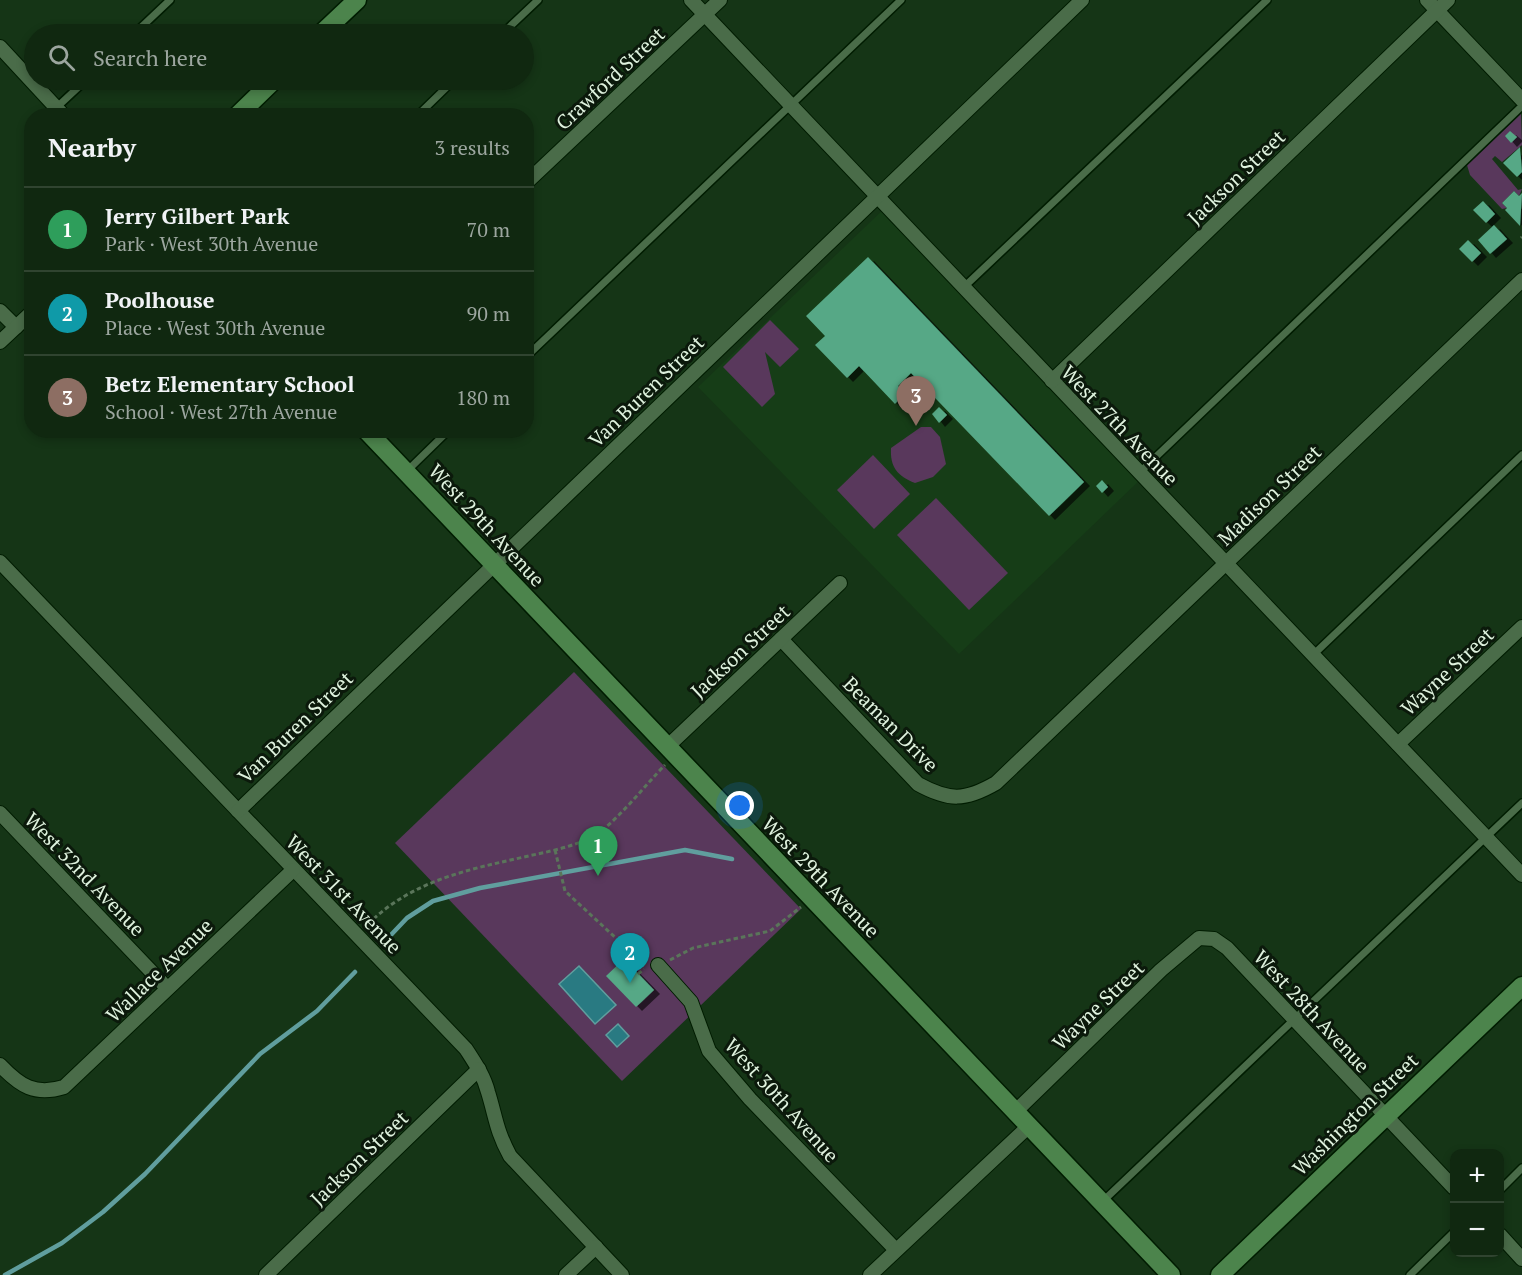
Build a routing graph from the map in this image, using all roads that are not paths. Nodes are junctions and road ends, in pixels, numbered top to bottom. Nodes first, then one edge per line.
1 (171, 0) edge
2 (357, 0) edge
3 (538, 0) edge
4 (691, 0) edge
5 (720, 0) edge
6 (901, 0) edge
7 (1082, 0) edge
8 (1267, 0) edge
9 (1448, 0) edge
10 (1432, 5) edge
11 (705, 14) junction
12 (145, 24) edge
13 (332, 24) edge
14 (513, 24) edge
15 (0, 47) edge
16 (24, 73) edge
17 (40, 90) edge
18 (78, 90) edge
19 (264, 90) edge
20 (444, 90) edge
21 (1522, 100) edge
22 (790, 105) junction
23 (1522, 106) edge
24 (56, 108) edge
25 (63, 108) edge
26 (245, 108) edge
27 (425, 108) edge
28 (534, 175) edge
29 (877, 196) junction
30 (1522, 280) edge
31 (964, 287) junction
32 (0, 311) edge
33 (24, 320) edge
34 (16, 327) junction
35 (0, 342) edge
36 (534, 349) edge
37 (1052, 381) junction
38 (374, 438) edge
39 (441, 438) edge
40 (1522, 455) edge
41 (406, 472) junction
42 (1139, 473) junction
43 (0, 562) edge
44 (1226, 564) junction
45 (493, 565) junction
46 (840, 583) dead end
47 (1522, 627) edge
48 (782, 639) junction
49 (1313, 655) junction
50 (1042, 738) joint
51 (1398, 744) junction
52 (671, 751) junction
53 (1522, 803) edge
54 (238, 811) junction
55 (0, 813) edge
56 (1486, 838) junction
57 (293, 870) junction
58 (1522, 875) edge
59 (1214, 939) joint
60 (658, 964) road end
61 (1522, 986) edge
62 (167, 988) junction
63 (1292, 1020) junction
64 (0, 1065) edge
65 (479, 1069) junction
66 (1016, 1112) junction
67 (1385, 1117) junction
68 (1029, 1126) junction
69 (1522, 1168) edge
70 (1450, 1183) edge
71 (1504, 1186) edge
72 (1102, 1202) junction
73 (1450, 1238) edge
74 (1504, 1240) edge
75 (596, 1247) junction
76 (896, 1250) junction
77 (1522, 1260) edge
78 (266, 1275) edge
79 (566, 1275) edge
80 (622, 1275) edge
81 (870, 1275) edge
82 (1171, 1275) edge
83 (1220, 1275) edge
84 (1410, 1275) edge

1 - 12 lane
2 - 13 street
3 - 14 lane
4 - 11 street, West 27th Avenue
5 - 11 street, Crawford Street
6 - 22 lane
7 - 29 street, Van Buren Street
8 - 31 lane
9 - 10 street, Jackson Street
10 - 21 street
10 - 37 street, Jackson Street
11 - 22 street, West 27th Avenue
11 - 28 street, Crawford Street
15 - 16 street
17 - 24 street
18 - 25 lane
19 - 26 street
20 - 27 lane
22 - 29 street, West 27th Avenue
22 - 36 lane
23 - 42 lane
29 - 31 street, West 27th Avenue
29 - 45 street, Van Buren Street
30 - 44 street, Madison Street
31 - 37 street, West 27th Avenue
32 - 34 street
33 - 34 street
34 - 35 street
37 - 42 street, West 27th Avenue
38 - 41 street, West 29th Avenue
39 - 41 lane
40 - 49 lane
41 - 45 street, West 29th Avenue
42 - 44 street, West 27th Avenue
43 - 54 street, West 31st Avenue
44 - 49 street, West 27th Avenue
44 - 50 street, Madison Street
45 - 52 street, West 29th Avenue
45 - 54 street, Van Buren Street
46 - 48 street, Jackson Street
47 - 51 street, Wayne Street
48 - 50 street, Beaman Drive
48 - 52 street, Jackson Street
49 - 51 street, West 27th Avenue
51 - 56 street, West 27th Avenue
52 - 66 street, West 29th Avenue
53 - 56 lane
54 - 57 street, West 31st Avenue
55 - 62 street, West 32nd Avenue
56 - 58 street, West 27th Avenue
56 - 63 lane
57 - 62 street, Wallace Avenue
57 - 65 street, West 31st Avenue
59 - 63 street, West 28th Avenue
59 - 66 street, Wayne Street
60 - 76 street, West 30th Avenue
61 - 67 street, Washington Street
62 - 64 street, Wallace Avenue
63 - 67 street, West 28th Avenue
63 - 72 lane
65 - 75 street, West 31st Avenue
65 - 78 street, Jackson Street
66 - 68 street, West 29th Avenue
67 - 70 street, West 28th Avenue
67 - 83 street, Washington Street
68 - 72 street, West 29th Avenue
68 - 76 street
69 - 71 lane
72 - 82 street, West 29th Avenue
73 - 84 lane
74 - 77 street
75 - 79 street
75 - 80 street, West 31st Avenue
76 - 81 street

